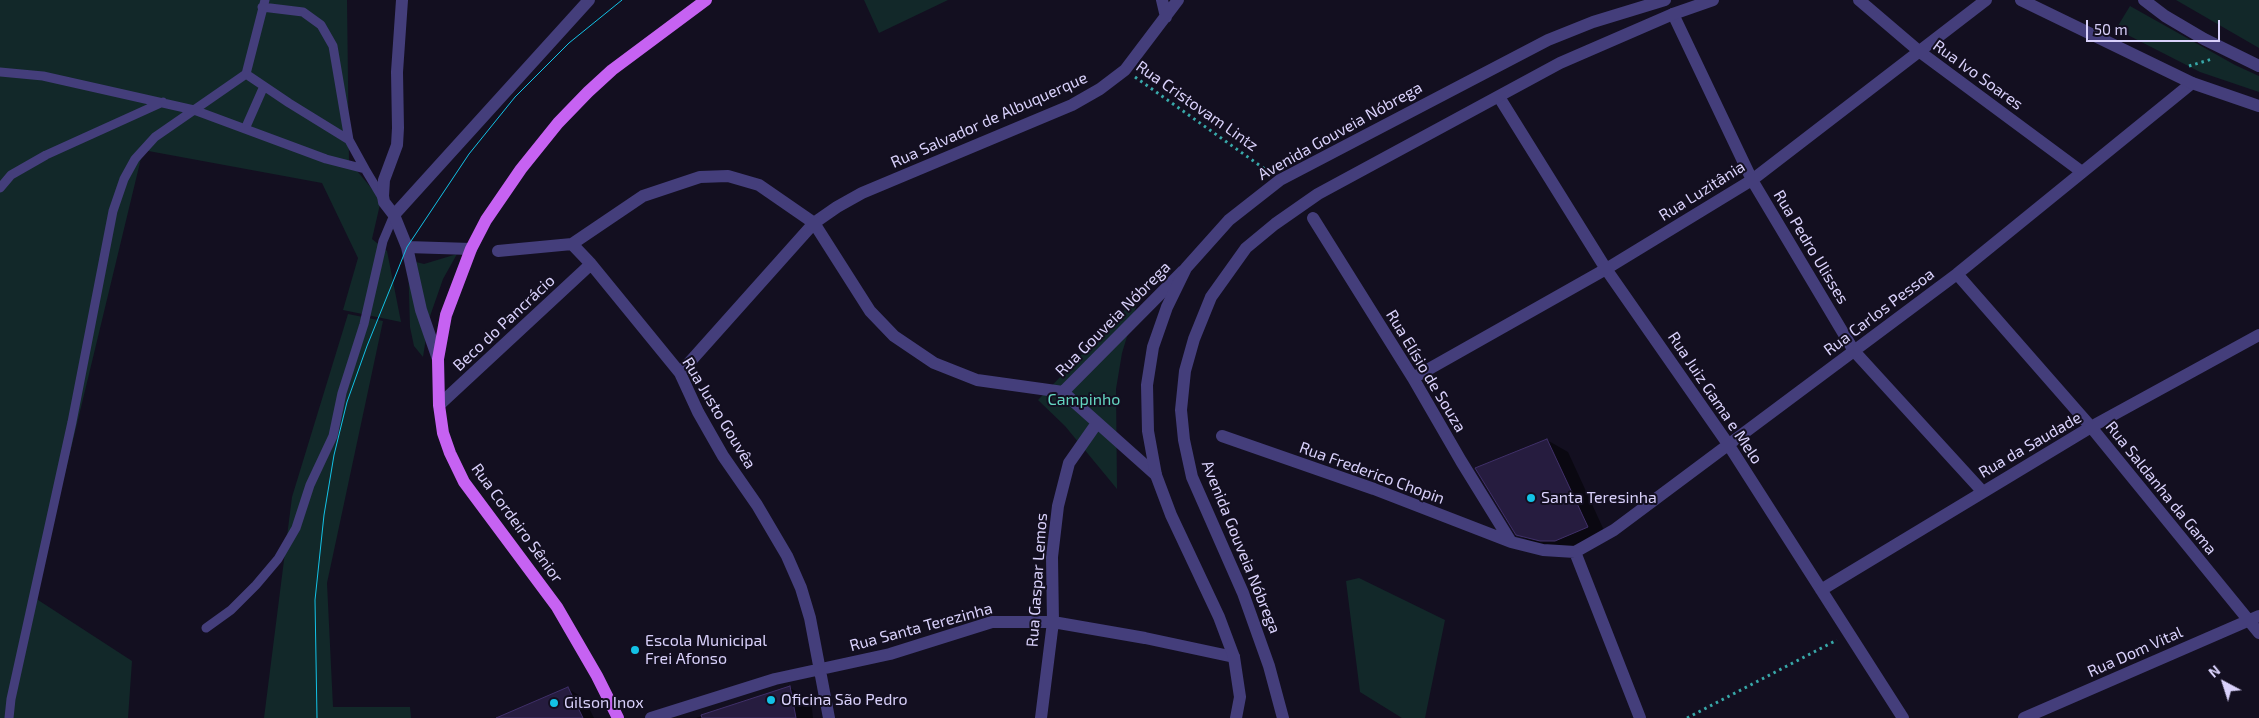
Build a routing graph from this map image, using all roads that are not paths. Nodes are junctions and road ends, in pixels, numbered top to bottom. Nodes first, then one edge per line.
1 (402, 0) edge
2 (590, 0) edge
3 (706, 0) edge
4 (1162, 0) edge
5 (1178, 0) edge
6 (1665, 0) edge
7 (1713, 0) edge
8 (1859, 0) edge
9 (1986, 0) edge
10 (2020, 0) edge
11 (2144, 0) edge
12 (264, 4) edge
13 (1673, 14) junction
14 (1166, 17) junction
15 (1920, 52) junction
16 (2259, 66) edge
17 (0, 72) edge
18 (246, 74) junction
19 (2192, 83) junction
20 (264, 86) junction
21 (1499, 97) junction
22 (163, 102) junction
23 (2259, 106) edge
24 (194, 110) junction
25 (245, 129) junction
26 (349, 140) junction
27 (365, 169) junction
28 (2082, 172) junction
29 (1752, 180) junction
30 (0, 188) edge
31 (384, 202) junction
32 (394, 215) junction
33 (1313, 218) dead end
34 (814, 223) junction
35 (572, 244) junction
36 (407, 247) junction
37 (470, 248) junction
38 (498, 251) dead end
39 (591, 264) junction
40 (1186, 268) junction
41 (1606, 269) junction
42 (1957, 274) junction
43 (2259, 335) edge
44 (1854, 352) junction
45 (438, 359) junction
46 (680, 373) junction
47 (1413, 378) junction
48 (1063, 392) junction
49 (439, 405) junction
50 (1097, 423) junction
51 (2091, 428) junction
52 (1222, 436) dead end
53 (1728, 444) junction
54 (1156, 475) junction
55 (1982, 491) junction
56 (1511, 542) junction
57 (1575, 552) junction
58 (1821, 590) junction
59 (2254, 618) edge
60 (1053, 622) junction
61 (206, 628) dead end
62 (2259, 633) edge
63 (1234, 657) junction
64 (821, 668) junction
65 (9, 718) edge
66 (618, 718) edge
67 (651, 718) edge
68 (828, 718) edge
69 (1041, 718) edge
70 (1236, 718) edge
71 (1283, 718) edge
72 (1640, 718) edge
73 (1903, 718) edge
74 (2024, 718) edge

1 - 31 street
2 - 32 street
3 - 37 main road, Rua Cordeiro Sênior
4 - 14 street
5 - 14 street, Rua Salvador de Albuquerque
6 - 40 street, Avenida Gouveia Nóbrega
7 - 13 street
8 - 15 street, Rua Ivo Soares
9 - 15 street, Rua Luzitânia
10 - 19 street
11 - 16 street
12 - 18 lane
12 - 26 lane
13 - 21 street
13 - 29 street, Rua Pedro Ulisses
14 - 34 street, Rua Salvador de Albuquerque
15 - 28 street, Rua Ivo Soares
15 - 29 street, Rua Luzitânia
17 - 22 lane
18 - 20 lane
18 - 24 lane
19 - 23 street
19 - 28 street, Rua Carlos Pessoa
20 - 25 lane
20 - 26 lane
21 - 41 street, Rua Juiz Gama e Melo
21 - 71 street, Avenida Gouveia Nóbrega
22 - 24 lane
22 - 30 lane
24 - 25 lane
24 - 65 lane
25 - 27 lane
26 - 27 lane
27 - 31 lane
28 - 42 street, Rua Carlos Pessoa
29 - 41 street, Rua Luzitânia
29 - 44 street, Rua Pedro Ulisses
31 - 32 street
32 - 36 street
32 - 61 lane
33 - 47 street, Rua Elísio de Souza
34 - 35 street
34 - 46 street, Rua Salvador de Albuquerque
34 - 48 street
35 - 38 street
35 - 39 street, Rua Justo Gouvêa
36 - 37 street
36 - 45 street
37 - 45 main road, Rua Cordeiro Sênior
39 - 46 street, Rua Justo Gouvêa
39 - 49 street, Beco do Pancrácio
40 - 48 street, Rua Gouveia Nóbrega
40 - 54 street, Avenida Gouveia Nóbrega
41 - 47 street, Rua Luzitânia
41 - 53 street, Rua Juiz Gama e Melo
42 - 44 street, Rua Carlos Pessoa
42 - 51 street, Rua Saldanha da Gama
43 - 51 street, Rua da Saudade
44 - 53 street, Rua Carlos Pessoa
44 - 55 street, Rua Pedro Ulisses
45 - 49 main road, Rua Cordeiro Sênior
46 - 64 street, Rua Justo Gouvêa
47 - 56 street, Rua Elísio de Souza
48 - 50 street
49 - 66 main road, Rua Cordeiro Sênior
50 - 54 street
50 - 60 street, Rua Gaspar Lemos
51 - 55 street, Rua da Saudade
51 - 59 street, Rua Saldanha da Gama
52 - 56 street, Rua Frederico Chopin
53 - 57 street, Rua Carlos Pessoa
53 - 58 street, Rua Juiz Gama e Melo
54 - 63 street, Avenida Gouveia Nóbrega
55 - 58 street, Rua da Saudade
56 - 57 street, Rua Frederico Chopin
57 - 72 street
58 - 73 street, Rua Juiz Gama e Melo
59 - 62 street, Rua Saldanha da Gama
59 - 74 street, Rua Dom Vital
60 - 63 street, Rua Santa Terezinha
60 - 64 street, Rua Santa Terezinha
60 - 69 street, Rua Gaspar Lemos
63 - 70 street, Avenida Gouveia Nóbrega
64 - 67 street, Rua Santa Terezinha
64 - 68 street, Rua Justo Gouvêa

